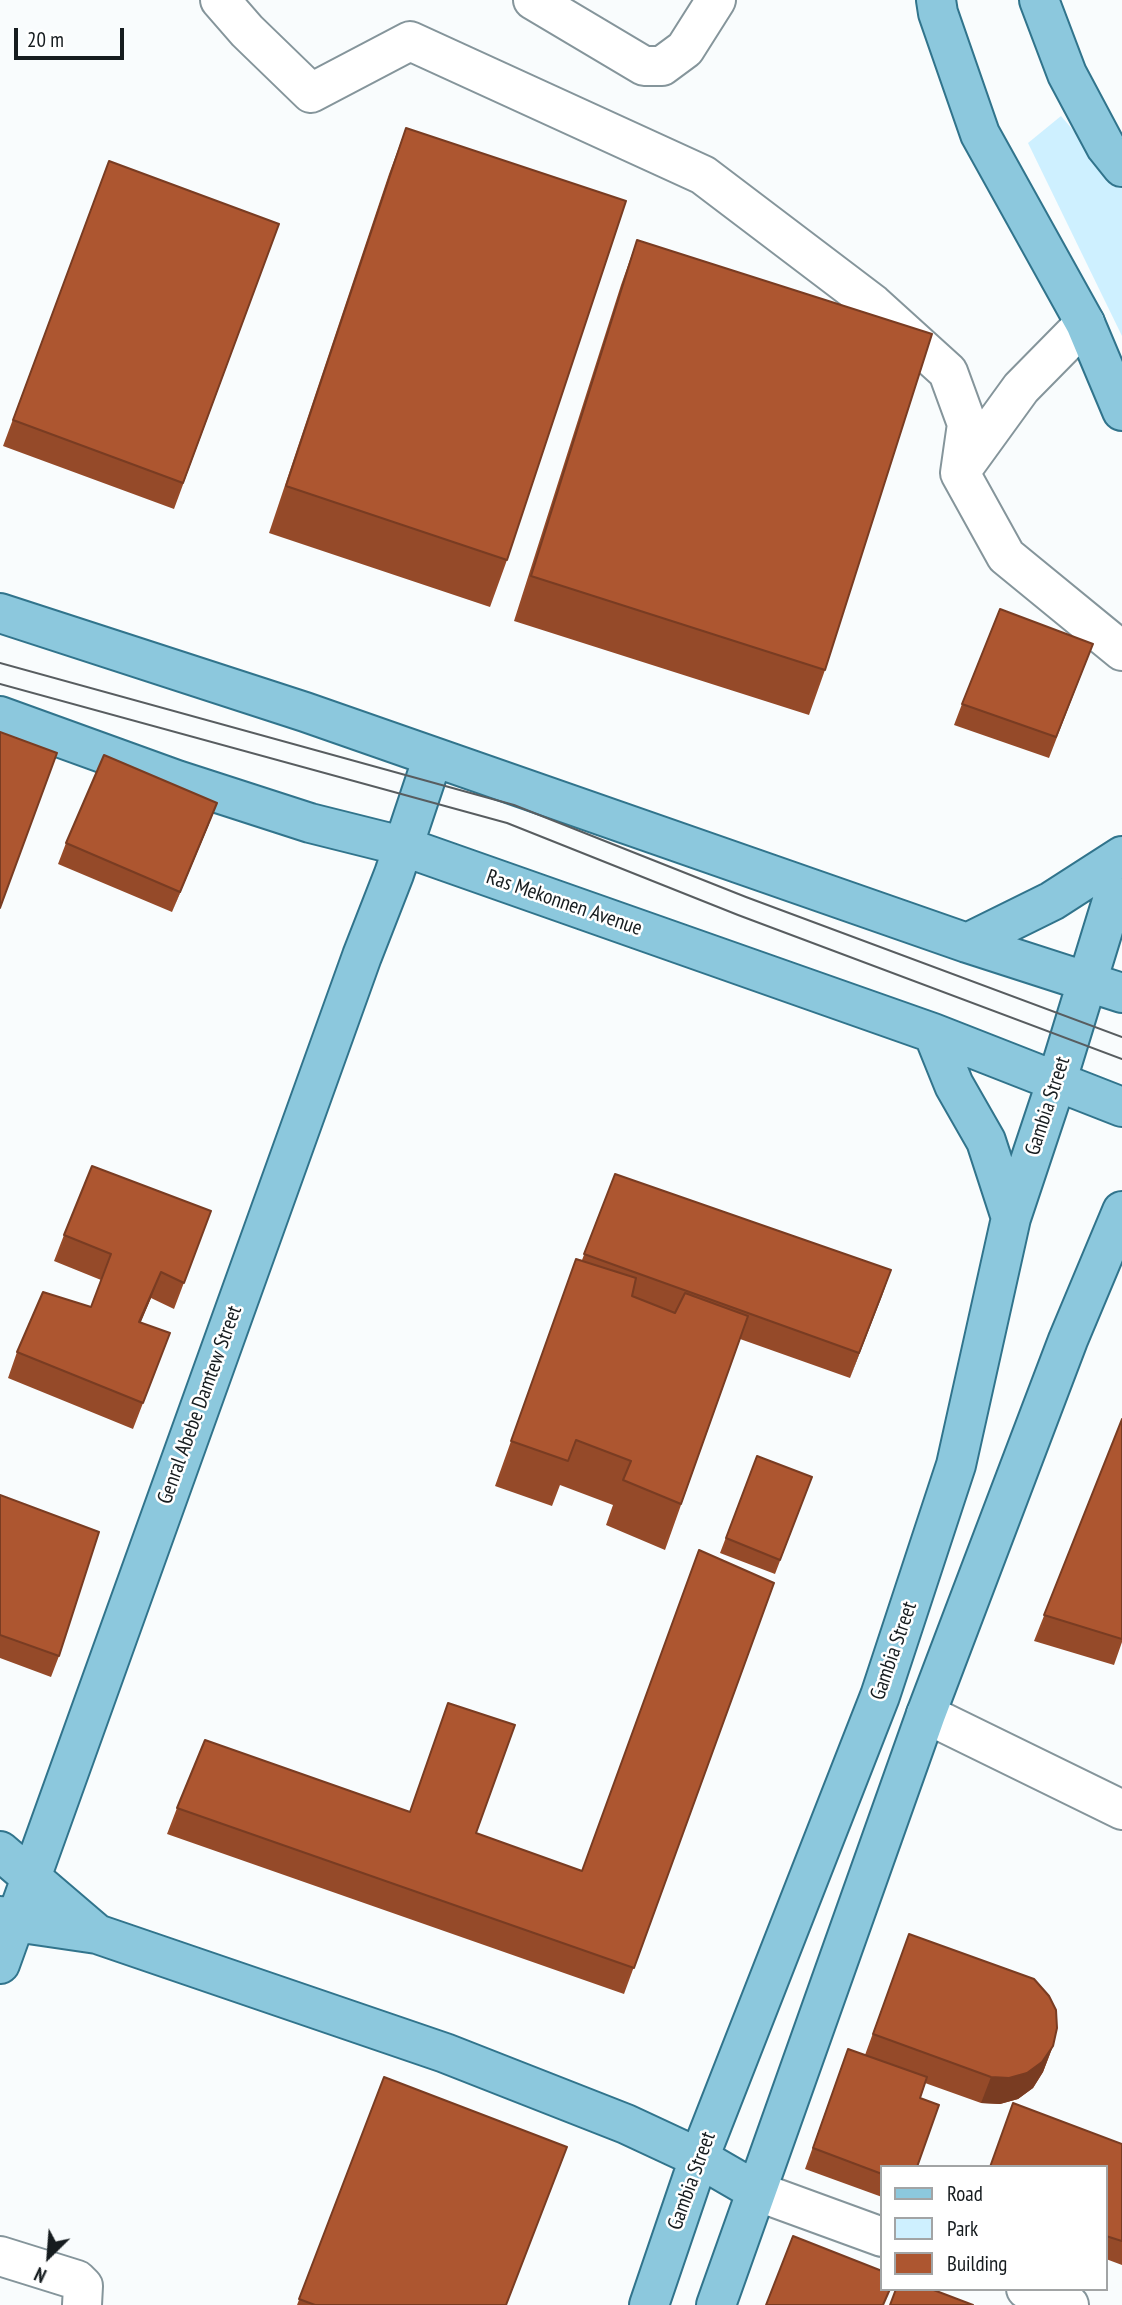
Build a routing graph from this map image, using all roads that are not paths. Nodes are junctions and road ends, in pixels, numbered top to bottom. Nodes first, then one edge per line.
1 (220, 0) edge
2 (533, 0) edge
3 (716, 0) edge
4 (936, 0) edge
5 (1039, 0) edge
6 (1122, 167) edge
7 (1085, 323) junction
8 (1122, 411) edge
9 (960, 473) junction
10 (0, 612) edge
11 (1122, 652) edge
12 (0, 716) edge
13 (433, 757) junction
14 (402, 846) junction
15 (1122, 856) edge
16 (1122, 867) edge
17 (967, 943) junction
18 (1086, 981) junction
19 (1122, 993) edge
20 (933, 1033) junction
21 (1057, 1080) junction
22 (1122, 1107) edge
23 (1011, 1218) junction
24 (1118, 1231) edge
25 (926, 1714) junction
26 (1122, 1810) edge
27 (0, 1851) edge
28 (31, 1877) junction
29 (7, 1919) edge
30 (97, 1934) junction
31 (0, 1964) edge
32 (699, 2158) junction
33 (756, 2191) junction
34 (880, 2236) edge
35 (0, 2256) edge
36 (1031, 2291) edge
37 (82, 2305) edge
38 (649, 2305) edge
39 (716, 2305) edge
40 (1069, 2305) edge

1 - 9 street
2 - 3 street
4 - 7 main road
5 - 6 main road
7 - 8 main road
7 - 9 street
9 - 11 street
10 - 13 main road
12 - 14 main road, Ras Mekonnen Avenue
13 - 14 main road, Genral Abebe Damtew Street
13 - 17 main road
14 - 20 main road, Ras Mekonnen Avenue
14 - 28 main road, Genral Abebe Damtew Street
15 - 17 main road
16 - 18 main road, Gambia Street
17 - 18 main road
18 - 19 main road
18 - 21 main road, Gambia Street
20 - 21 main road, Ras Mekonnen Avenue
20 - 23 main road
21 - 22 main road, Ras Mekonnen Avenue
21 - 23 main road, Gambia Street
23 - 32 main road, Gambia Street
24 - 25 main road
25 - 26 street
25 - 33 main road
27 - 28 main road
28 - 29 main road, Genral Abebe Damtew Street
28 - 30 main road
29 - 30 main road
29 - 31 main road, Genral Abebe Damtew Street
30 - 32 main road
32 - 33 main road
32 - 38 main road, Gambia Street
33 - 34 street
33 - 39 main road
35 - 37 street
36 - 40 street

